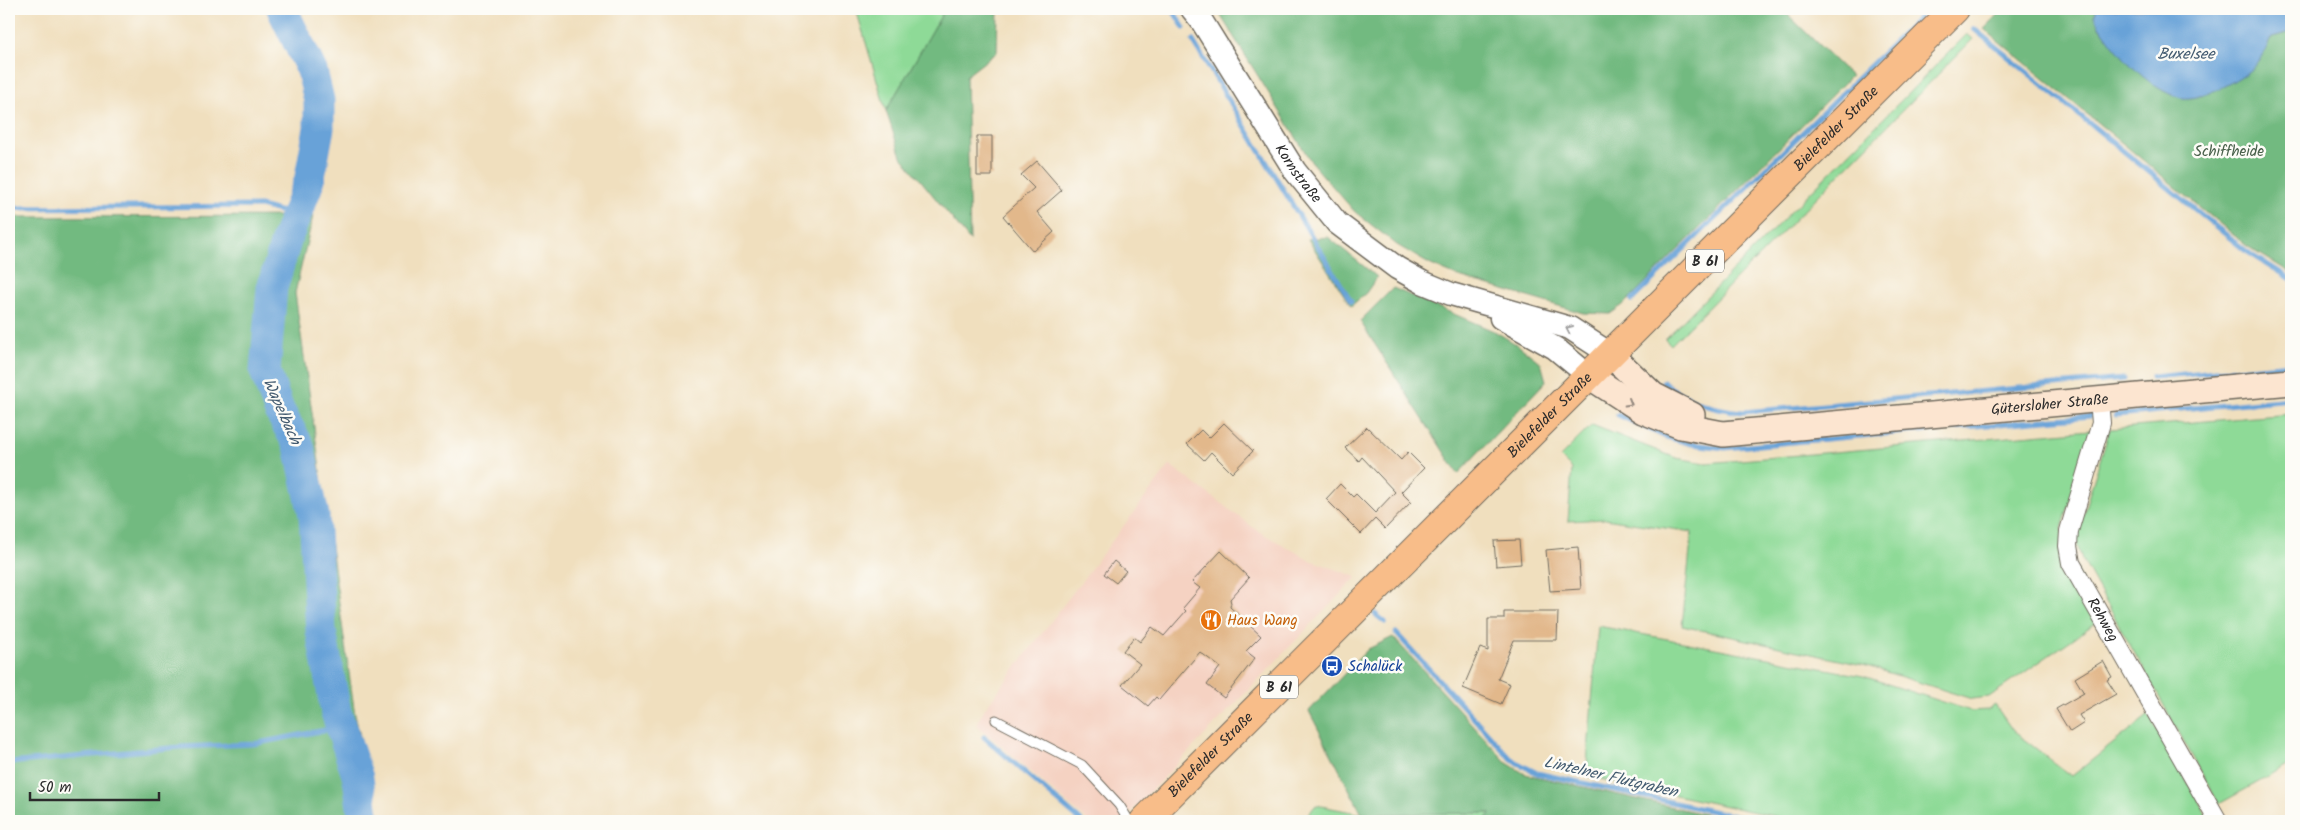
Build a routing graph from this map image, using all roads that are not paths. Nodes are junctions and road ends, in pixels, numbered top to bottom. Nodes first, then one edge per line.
1 (1192, 9) edge
2 (1956, 9) edge
3 (1451, 294) junction
4 (1610, 354) junction
5 (1589, 376) junction
6 (2291, 382) edge
7 (2099, 399) junction
8 (1808, 426) junction
9 (996, 720) dead end
10 (1129, 821) edge
11 (1144, 821) edge
12 (2218, 821) edge

1 - 3 street, Kornstraße
2 - 4 main road, Bielefelder Straße / B 61
4 -> 3 street, Kornstraße
3 - 5 street, Kornstraße
4 - 5 main road, Bielefelder Straße / B 61
4 - 8 main road, Gütersloher Straße
5 -> 8 main road, Gütersloher Straße
5 - 11 main road, Bielefelder Straße / B 61
6 - 7 main road, Gütersloher Straße
7 - 8 main road, Gütersloher Straße
7 - 12 street, Rehweg
9 - 10 lane

